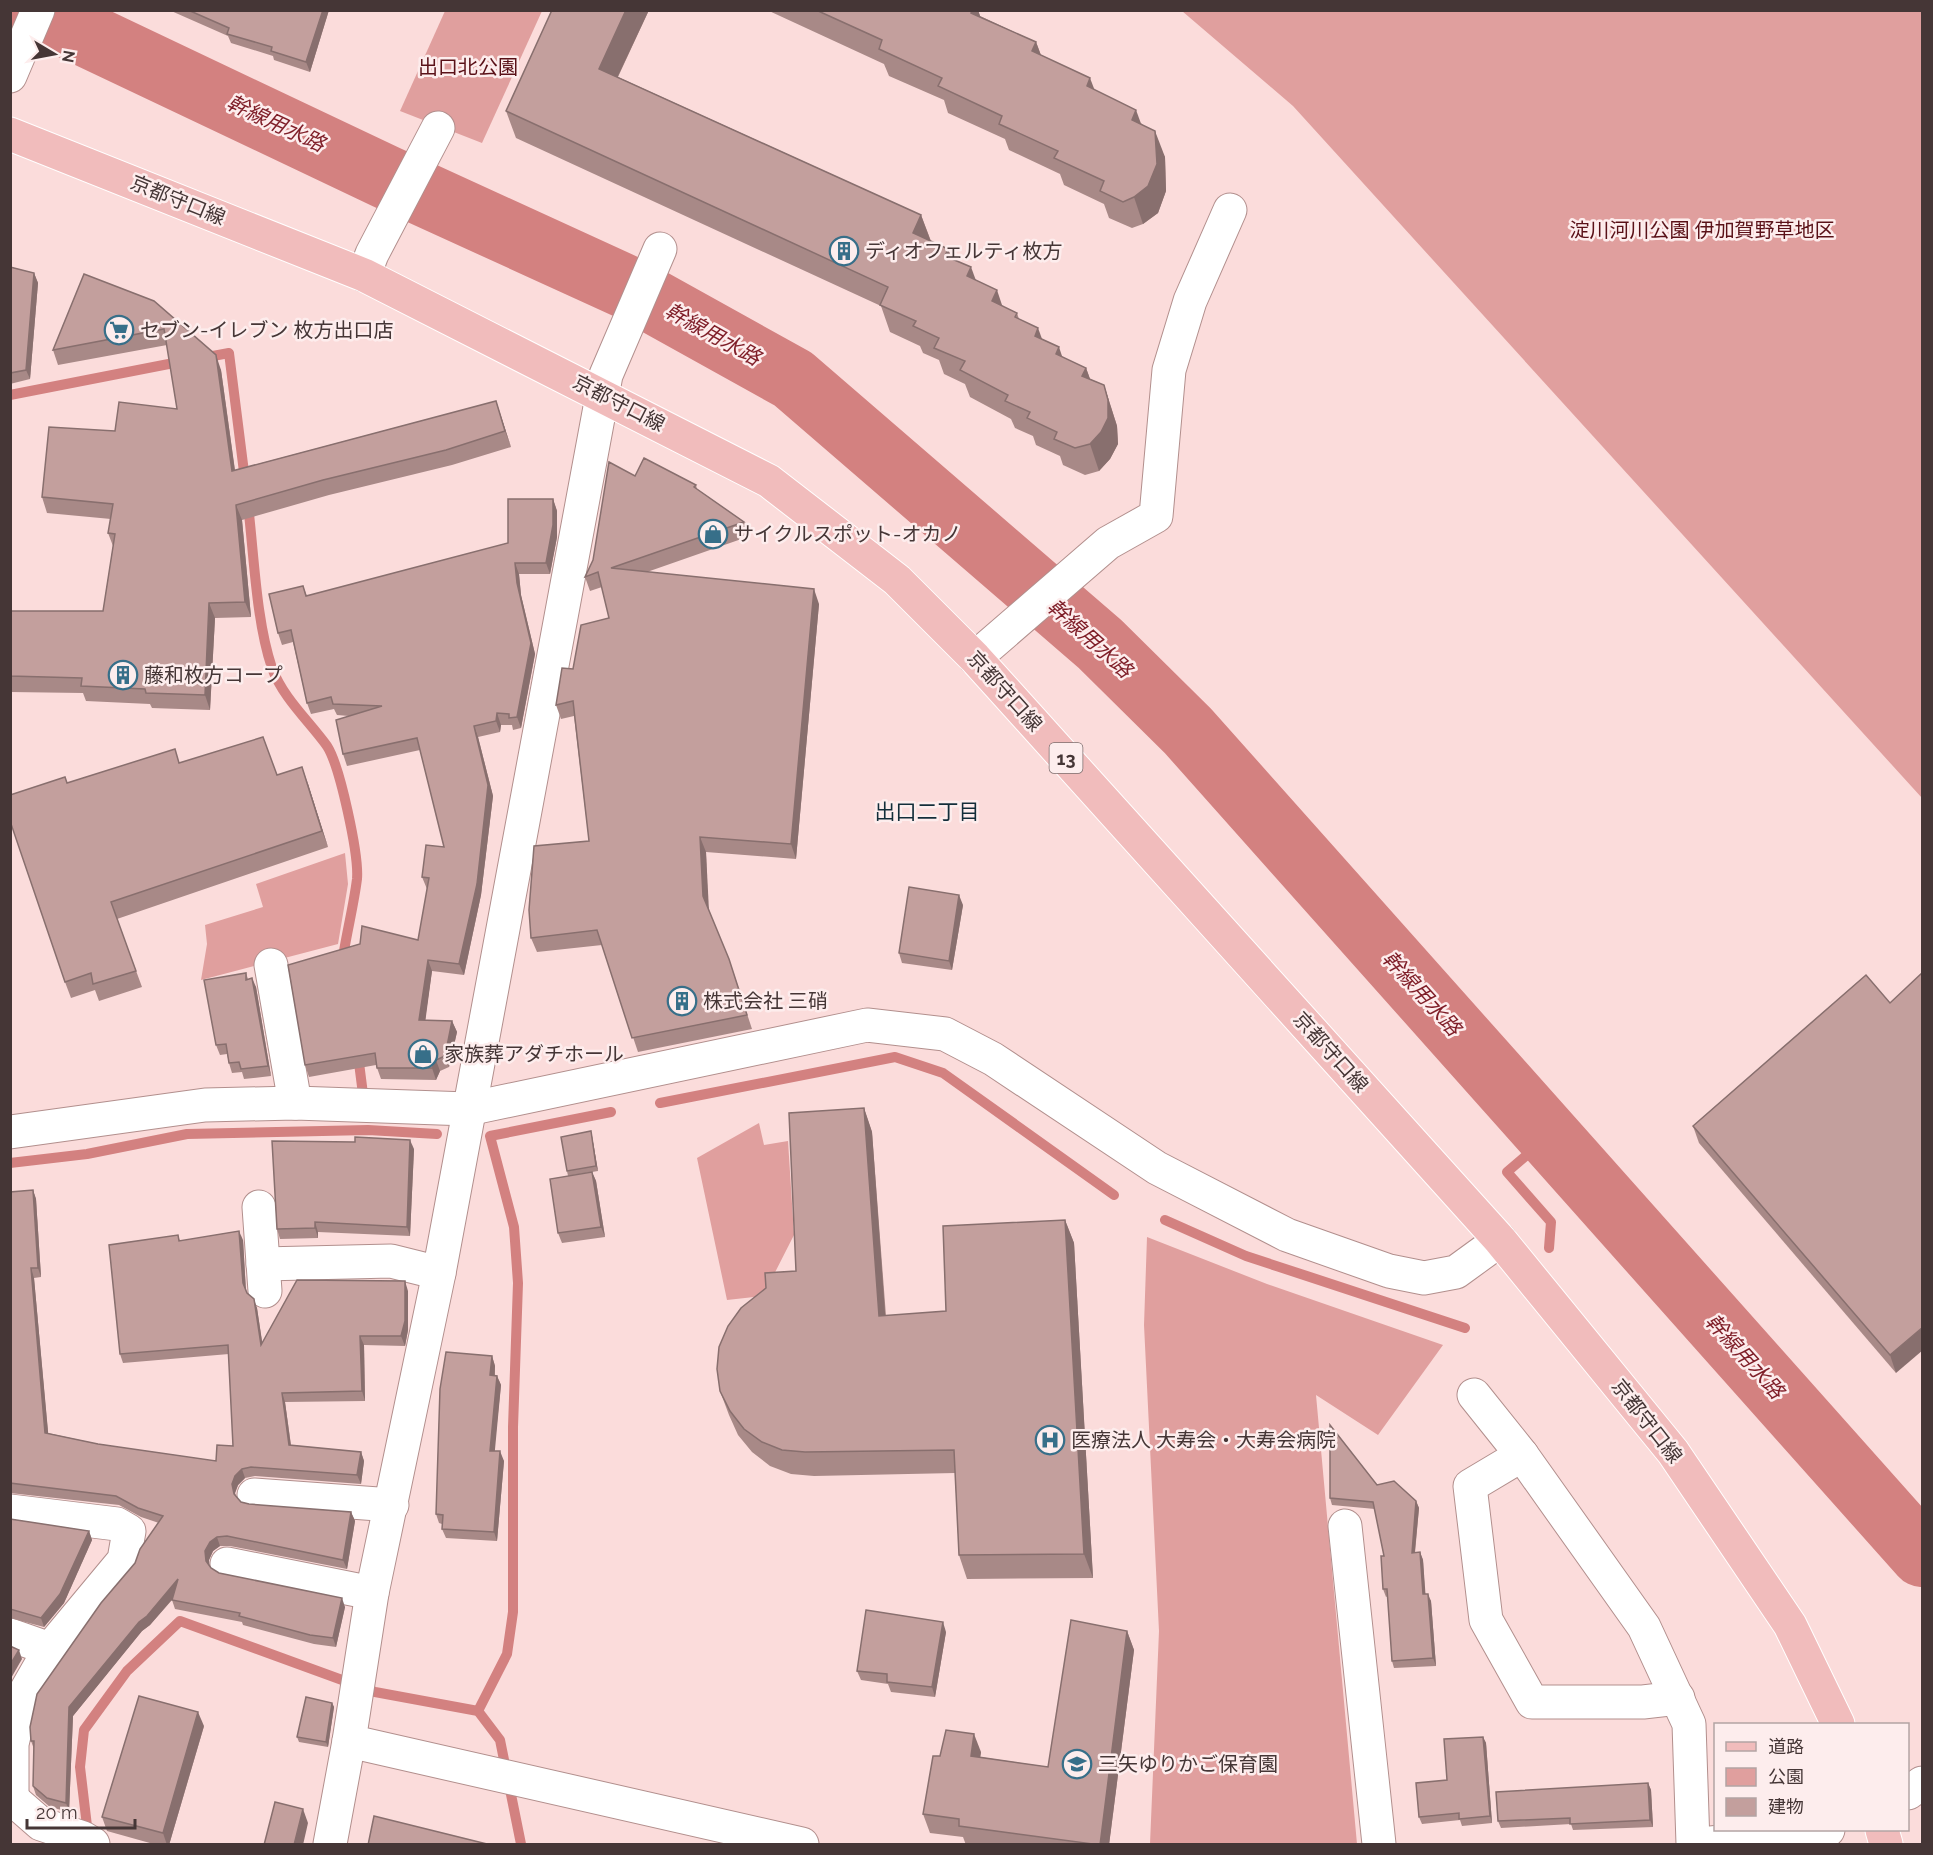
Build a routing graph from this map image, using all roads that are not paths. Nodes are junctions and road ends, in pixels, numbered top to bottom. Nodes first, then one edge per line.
1 (38, 10) edge
2 (10, 76) edge
3 (438, 128) dead end
4 (10, 134) edge
5 (1230, 210) dead end
6 (660, 249) dead end
7 (368, 264) junction
8 (606, 385) junction
9 (985, 649) junction
10 (271, 965) dead end
11 (295, 1103) junction
12 (468, 1109) junction
13 (10, 1132) edge
14 (259, 1207) dead end
15 (1500, 1240) junction
16 (439, 1273) junction
17 (1474, 1395) dead end
18 (1522, 1455) junction
19 (254, 1495) dead end
20 (392, 1505) junction
21 (10, 1510) edge
22 (1345, 1526) dead end
23 (227, 1564) dead end
24 (372, 1593) junction
25 (10, 1635) edge
26 (50, 1649) junction
27 (1677, 1698) junction
28 (1837, 1723) edge
29 (349, 1741) junction
30 (1923, 1783) edge
31 (1909, 1792) edge
32 (11, 1798) edge
33 (1820, 1831) edge
34 (93, 1845) edge
35 (330, 1845) edge
36 (802, 1845) edge
37 (1379, 1845) edge
38 (1693, 1845) edge
39 (1702, 1845) edge

1 - 2 street
3 - 7 street
4 - 7 main road, 京都守口線 / 13
5 - 9 street
6 - 8 street
7 - 8 main road, 京都守口線 / 13
8 - 9 main road, 京都守口線 / 13
8 - 12 street
9 - 15 main road, 京都守口線 / 13
10 - 11 street
11 - 12 street
11 - 13 street
12 - 15 street
12 - 16 street
14 - 16 street
15 - 28 main road, 京都守口線 / 13
16 - 20 street
17 - 18 street
18 - 27 street
18 - 27 street
19 - 20 street
20 - 24 street
21 - 26 street
22 - 37 street
23 - 24 street
24 - 29 street
25 - 26 street
26 - 32 street
27 - 38 street
29 - 35 street
29 - 36 street
30 - 31 street
32 - 34 street
33 - 39 street

